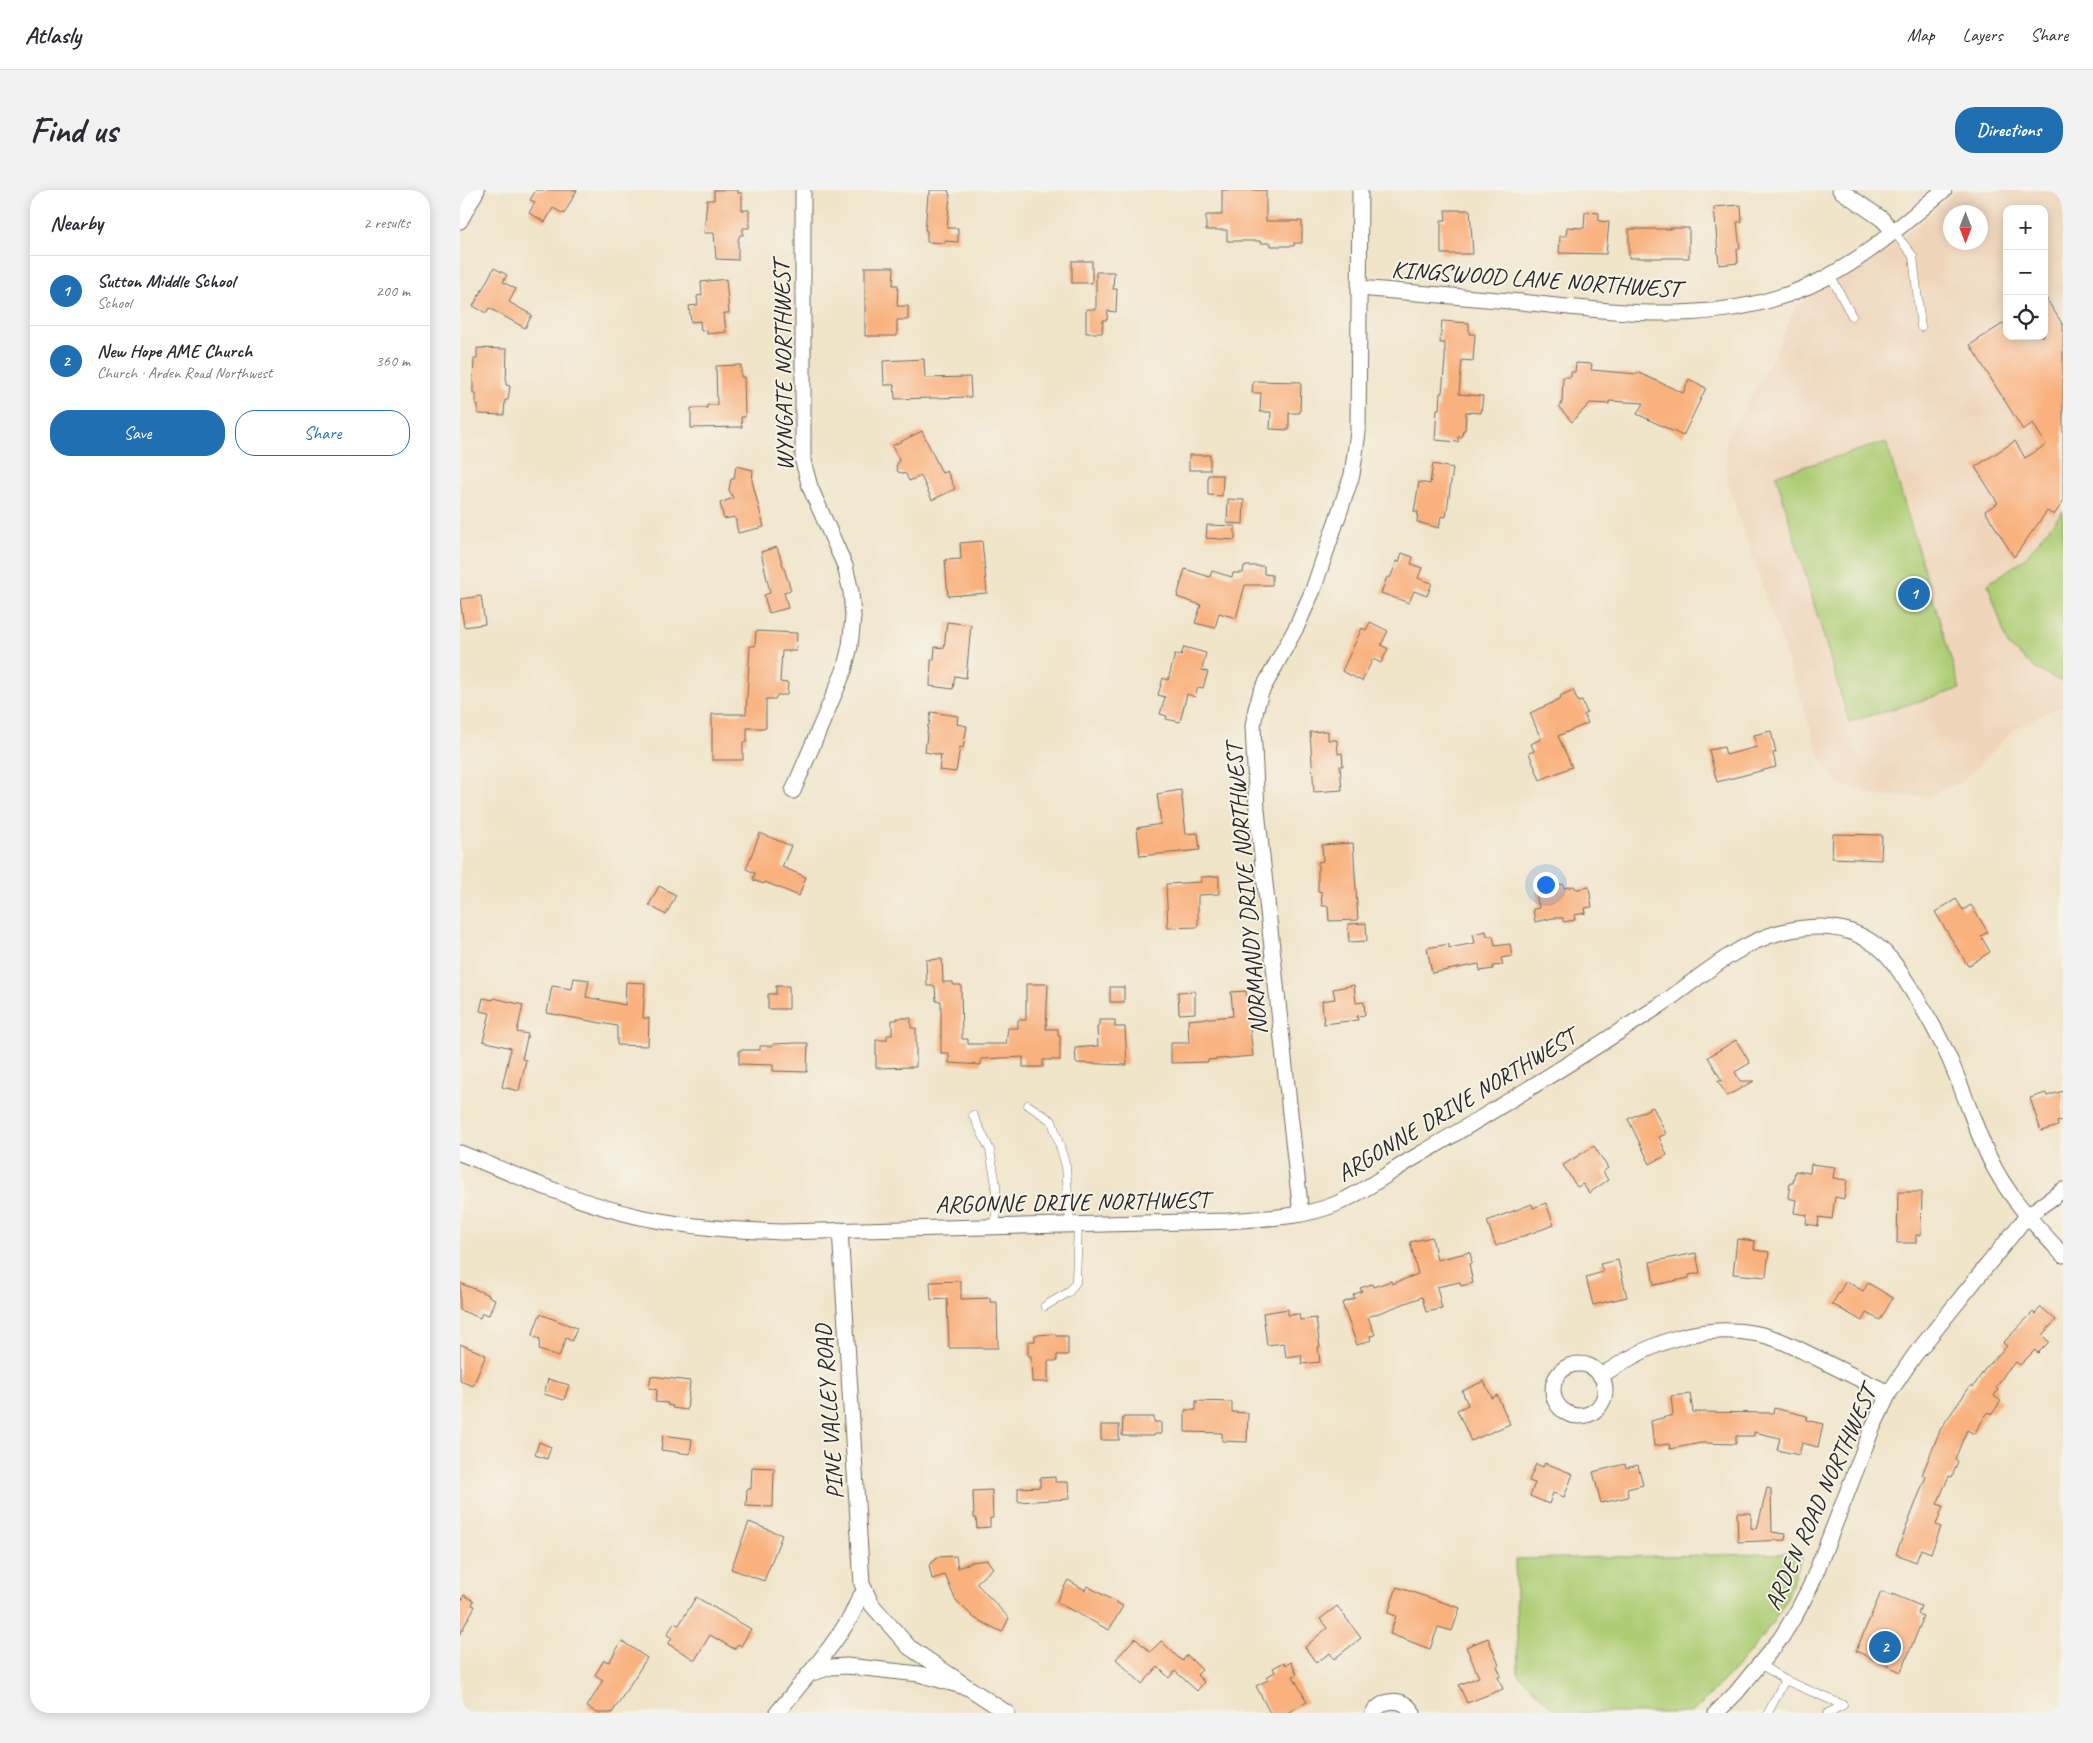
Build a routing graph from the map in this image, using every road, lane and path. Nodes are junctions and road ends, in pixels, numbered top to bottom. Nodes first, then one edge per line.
1 (477, 190) edge
2 (803, 190) edge
3 (1360, 190) edge
4 (1840, 190) edge
5 (1944, 190) edge
6 (460, 221) edge
7 (1894, 232) junction
8 (1830, 275) junction
9 (1359, 288) junction
10 (1852, 316) dead end
11 (1921, 327) dead end
12 (794, 791) dead end
13 (1028, 1105) dead end
14 (973, 1115) dead end
15 (460, 1153) edge
16 (2063, 1190) edge
17 (1301, 1214) junction
18 (2027, 1216) junction
19 (1074, 1225) junction
20 (996, 1226) junction
21 (840, 1230) junction
22 (2063, 1255) edge
23 (1045, 1306) dead end
24 (1601, 1376) dead end
25 (1889, 1393) junction
26 (865, 1592) junction
27 (1760, 1664) junction
28 (809, 1674) junction
29 (1785, 1680) junction
30 (969, 1688) junction
31 (777, 1713) edge
32 (1007, 1713) edge
33 (1373, 1713) edge
34 (1413, 1713) edge
35 (1716, 1713) edge
36 (1768, 1713) edge
37 (1828, 1713) edge

1 - 6 street
2 - 12 street, WYNGATE NORTHWEST
3 - 9 street, NORMANDY DRIVE NORTHWEST
4 - 7 street
5 - 7 street, KINGSWOOD LANE NORTHWEST
7 - 8 street, KINGSWOOD LANE NORTHWEST
7 - 11 lane
8 - 9 street, KINGSWOOD LANE NORTHWEST
8 - 10 lane
9 - 17 street, NORMANDY DRIVE NORTHWEST
13 - 19 lane
14 - 20 lane
15 - 21 street, ARGONNE DRIVE NORTHWEST
16 - 18 street, ARDEN ROAD NORTHWEST
17 - 18 street, ARGONNE DRIVE NORTHWEST
17 - 19 street, ARGONNE DRIVE NORTHWEST
18 - 22 street, ARGONNE DRIVE NORTHWEST
18 - 25 street, ARDEN ROAD NORTHWEST
19 - 20 street, ARGONNE DRIVE NORTHWEST
19 - 23 lane
20 - 21 street, ARGONNE DRIVE NORTHWEST
21 - 26 street, PINE VALLEY ROAD
24 - 25 street
25 - 27 street, ARDEN ROAD NORTHWEST
26 - 28 street
26 - 30 street
27 - 29 lane
27 - 35 street, ARDEN ROAD NORTHWEST
28 - 30 street
28 - 31 street
29 - 36 lane
29 - 37 lane
30 - 32 street
33 - 34 street

